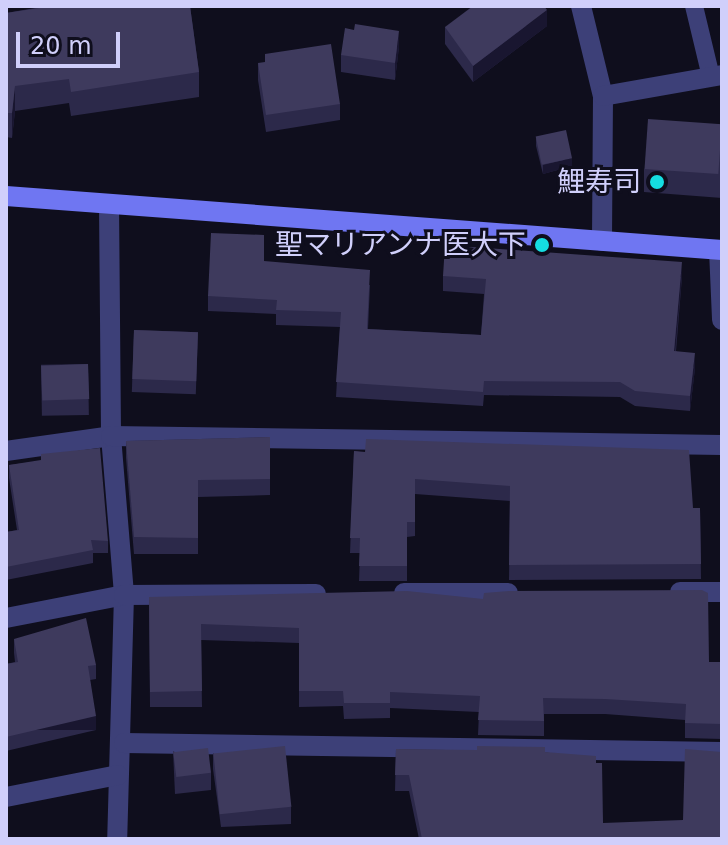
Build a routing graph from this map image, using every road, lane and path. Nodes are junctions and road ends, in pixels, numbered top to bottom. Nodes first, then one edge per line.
1 (581, 6) edge
2 (694, 6) edge
3 (716, 76) edge
4 (603, 96) junction
5 (6, 196) edge
6 (109, 204) junction
7 (602, 241) junction
8 (720, 250) edge
9 (722, 320) edge
10 (111, 436) junction
11 (722, 445) edge
12 (6, 451) edge
13 (659, 592) edge
14 (722, 592) edge
15 (533, 593) edge
16 (344, 594) edge
17 (376, 594) edge
18 (124, 595) junction
19 (6, 618) edge
20 (124, 743) junction
21 (722, 752) edge
22 (118, 775) junction
23 (6, 797) edge
24 (117, 839) edge

1 - 4 street
2 - 3 lane
3 - 4 street
4 - 7 street
5 - 6 street
6 - 7 street
6 - 10 street
7 - 8 street
8 - 9 street
10 - 11 street
10 - 12 street
10 - 18 street
13 - 14 street
15 - 17 street
16 - 18 street
18 - 19 street
18 - 20 street
20 - 21 street
20 - 22 street
22 - 23 street
22 - 24 street

